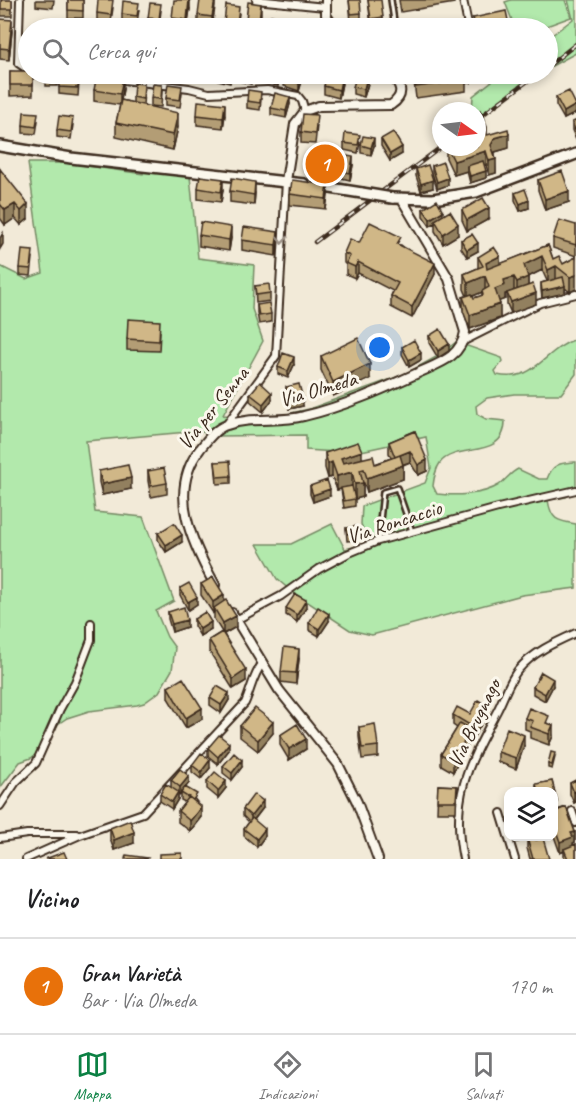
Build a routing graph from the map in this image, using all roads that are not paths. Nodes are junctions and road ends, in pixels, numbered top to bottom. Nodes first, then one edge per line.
1 (20, 0) edge
2 (256, 0) edge
3 (391, 0) edge
4 (463, 0) edge
5 (326, 4) edge
6 (19, 18) edge
7 (394, 18) edge
8 (467, 18) edge
9 (157, 84) edge
10 (399, 84) edge
11 (305, 111) junction
12 (4, 147) edge
13 (576, 154) edge
14 (286, 181) junction
15 (397, 198) junction
16 (576, 294) edge
17 (464, 340) junction
18 (226, 425) junction
19 (576, 490) edge
20 (412, 531) junction
21 (378, 542) junction
22 (214, 583) junction
23 (205, 589) edge
24 (220, 593) edge
25 (226, 602) edge
26 (236, 620) junction
27 (91, 623) dead end
28 (576, 633) edge
29 (262, 664) junction
30 (0, 806) edge
31 (572, 812) dead end
32 (501, 813) dead end
33 (576, 823) edge
34 (80, 834) junction
35 (0, 838) edge
36 (26, 859) edge
37 (378, 859) edge
38 (464, 859) edge
39 (515, 859) edge

1 - 6 street
2 - 5 street
3 - 7 lane
4 - 8 street
9 - 11 street
10 - 11 street
11 - 14 street
12 - 14 main road
13 - 15 main road
14 - 15 main road, bridge
14 -> 18 street, Via per Senna
15 - 17 street
16 - 17 street
17 - 18 street, Via Olmeda
18 - 22 street, Via per Senna
19 - 20 street, Via Roncaccio
20 - 21 street, Via Roncaccio
20 - 21 lane
21 - 26 street, Via Roncaccio
22 - 23 lane
22 - 24 street, Via per Senna
25 - 26 street
26 - 29 street
27 - 30 street
28 - 38 street, Via Brugnago
29 - 34 street
29 - 37 street
31 - 33 street
32 - 39 street
34 - 35 street
34 - 36 street

